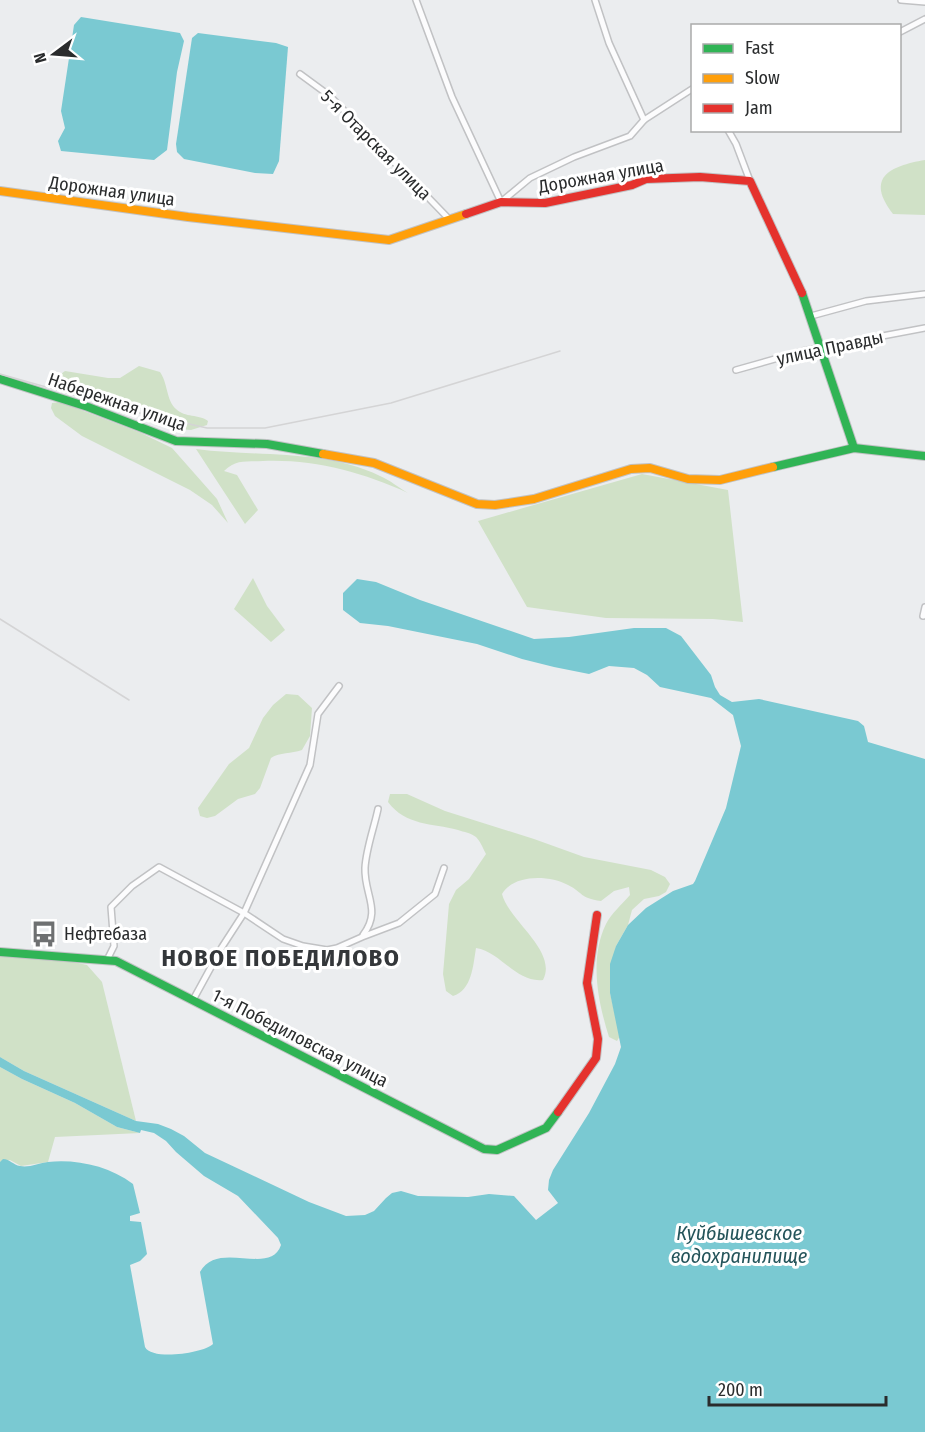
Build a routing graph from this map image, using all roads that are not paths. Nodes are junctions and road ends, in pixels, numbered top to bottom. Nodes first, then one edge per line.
1 (416, 0) edge
2 (595, 0) edge
3 (901, 0) edge
4 (925, 2) edge
5 (925, 19) edge
6 (901, 31) edge
7 (300, 74) dead end
8 (691, 90) edge
9 (644, 120) junction
10 (729, 132) edge
11 (750, 181) junction
12 (0, 191) edge
13 (501, 202) junction
14 (449, 219) junction
15 (925, 294) edge
16 (811, 316) junction
17 (925, 328) edge
18 (822, 349) junction
19 (736, 369) dead end
20 (0, 379) edge
21 (854, 448) junction
22 (925, 456) edge
23 (925, 607) edge
24 (923, 616) dead end
25 (339, 686) dead end
26 (378, 809) dead end
27 (444, 868) dead end
28 (244, 913) junction
29 (597, 915) dead end
30 (362, 937) junction
31 (0, 952) edge
32 (107, 960) junction
33 (193, 1000) junction

1 - 13 street
2 - 9 street
3 - 4 street
5 - 6 street
7 - 14 street, 5-я Отарская улица
8 - 9 street
9 - 13 street
10 - 11 street
11 - 13 street, Дорожная улица
11 - 16 street
12 - 14 street, Дорожная улица
13 - 14 street, Дорожная улица
15 - 16 street
16 - 18 street
17 - 18 street, улица Правды
18 - 19 street, улица Правды
18 - 21 street
20 - 21 street, Набережная улица
21 - 22 street, Набережная улица
23 - 24 street
25 - 28 street
26 - 30 street
27 - 30 street
28 - 30 street
28 - 32 street
28 - 33 street
29 - 33 street, 1-я Победиловская улица
31 - 32 street, 1-я Победиловская улица
32 - 33 street, 1-я Победиловская улица

